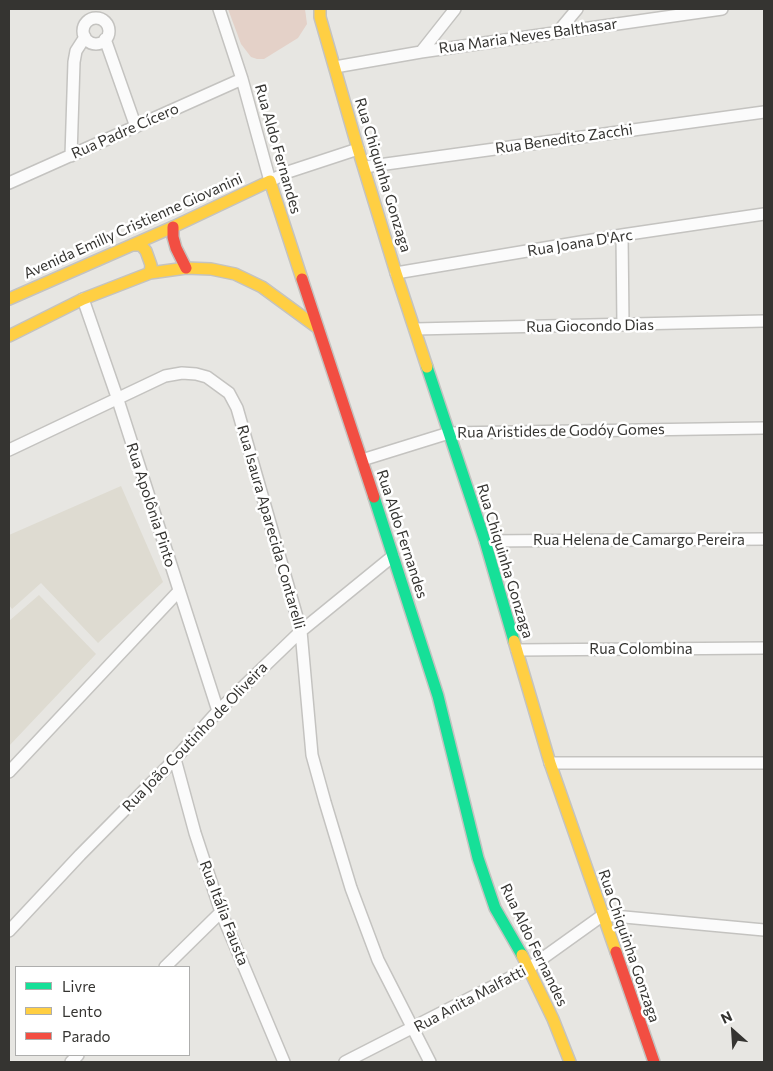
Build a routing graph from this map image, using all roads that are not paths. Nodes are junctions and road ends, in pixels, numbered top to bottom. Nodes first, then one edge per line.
1 (219, 9) edge
2 (320, 9) edge
3 (455, 9) edge
4 (577, 9) edge
5 (722, 9) edge
6 (98, 14) edge
7 (557, 32) junction
8 (85, 37) junction
9 (105, 39) junction
10 (421, 52) junction
11 (335, 67) junction
12 (242, 79) junction
13 (764, 112) edge
14 (136, 127) junction
15 (358, 149) junction
16 (71, 156) junction
17 (364, 167) junction
18 (270, 181) junction
19 (9, 183) edge
20 (764, 214) edge
21 (173, 227) junction
22 (622, 235) junction
23 (132, 245) junction
24 (186, 268) junction
25 (150, 273) junction
26 (396, 273) junction
27 (9, 298) edge
28 (83, 299) junction
29 (764, 322) edge
30 (622, 325) junction
31 (318, 328) junction
32 (415, 329) junction
33 (9, 336) edge
34 (117, 398) junction
35 (764, 428) edge
36 (449, 433) junction
37 (9, 450) edge
38 (362, 460) junction
39 (764, 539) edge
40 (485, 540) junction
41 (393, 556) junction
42 (178, 592) junction
43 (301, 631) junction
44 (764, 648) edge
45 (517, 650) junction
46 (218, 712) junction
47 (175, 759) junction
48 (550, 763) junction
49 (764, 764) edge
50 (9, 772) edge
51 (221, 912) junction
52 (603, 915) junction
53 (764, 930) edge
54 (9, 931) edge
55 (167, 966) edge
56 (529, 968) junction
57 (413, 1029) junction
58 (284, 1062) edge
59 (345, 1062) edge
60 (430, 1062) edge
61 (570, 1062) edge
62 (654, 1062) edge

1 - 12 street, Rua Aldo Fernandes
2 - 11 street, Rua Chiquinha Gonzaga
3 - 10 street
4 - 7 street
5 - 7 street, Rua Maria Neves Balthasar
6 - 8 street
6 - 9 street
7 - 10 street, Rua Maria Neves Balthasar
8 - 9 street
8 - 16 street
9 - 14 street
10 - 11 street, Rua Maria Neves Balthasar
11 - 15 street, Rua Chiquinha Gonzaga
12 - 14 street, Rua Padre Cícero
12 - 18 street, Rua Aldo Fernandes
13 - 17 street, Rua Benedito Zacchi
14 - 16 street, Rua Padre Cícero
15 - 17 street, Rua Chiquinha Gonzaga
15 - 18 street
16 - 19 street, Rua Padre Cícero
17 - 26 street, Rua Chiquinha Gonzaga
18 - 21 street, Avenida Emilly Cristienne Giovanini
18 - 31 street, Rua Aldo Fernandes
20 - 22 street, Rua Joana D'Arc
21 - 23 street, Avenida Emilly Cristienne Giovanini
21 - 24 street
22 - 26 street, Rua Joana D'Arc
22 - 30 street
23 - 25 street
23 - 27 street, Avenida Emilly Cristienne Giovanini
24 - 25 street
24 - 31 street
25 - 28 street
26 - 32 street, Rua Chiquinha Gonzaga
28 - 33 street
28 - 34 street, Rua Apolônia Pinto
29 - 30 street, Rua Giocondo Dias
30 - 32 street, Rua Giocondo Dias
31 - 38 street, Rua Aldo Fernandes
32 - 36 street, Rua Chiquinha Gonzaga
34 - 37 street, Rua Isaura Aparecida Contarelli
34 - 42 street, Rua Apolônia Pinto
34 - 43 street, Rua Isaura Aparecida Contarelli
35 - 36 street, Rua Aristides de Godóy Gomes
36 - 38 street, Rua Aristides de Godóy Gomes
36 - 40 street, Rua Chiquinha Gonzaga
38 - 41 street, Rua Aldo Fernandes
39 - 40 street, Rua Helena de Camargo Pereira
40 - 45 street, Rua Chiquinha Gonzaga
41 - 43 street, Rua João Coutinho de Oliveira
41 - 56 street, Rua Aldo Fernandes
42 - 46 street, Rua Apolônia Pinto
42 - 50 street
43 - 46 street, Rua João Coutinho de Oliveira
43 - 57 street, Rua Isaura Aparecida Contarelli
44 - 45 street, Rua Colombina
45 - 48 street, Rua Chiquinha Gonzaga
46 - 47 street, Rua João Coutinho de Oliveira
47 - 51 street, Rua Itália Fausta
47 - 54 street, Rua João Coutinho de Oliveira
48 - 49 street
48 - 52 street, Rua Chiquinha Gonzaga
51 - 55 street
51 - 58 street, Rua Itália Fausta
52 - 53 street
52 - 56 street, Rua Anita Malfatti
52 - 62 street, Rua Chiquinha Gonzaga
56 - 57 street, Rua Anita Malfatti
56 - 61 street, Rua Aldo Fernandes
57 - 59 street, Rua Anita Malfatti
57 - 60 street, Rua Isaura Aparecida Contarelli

